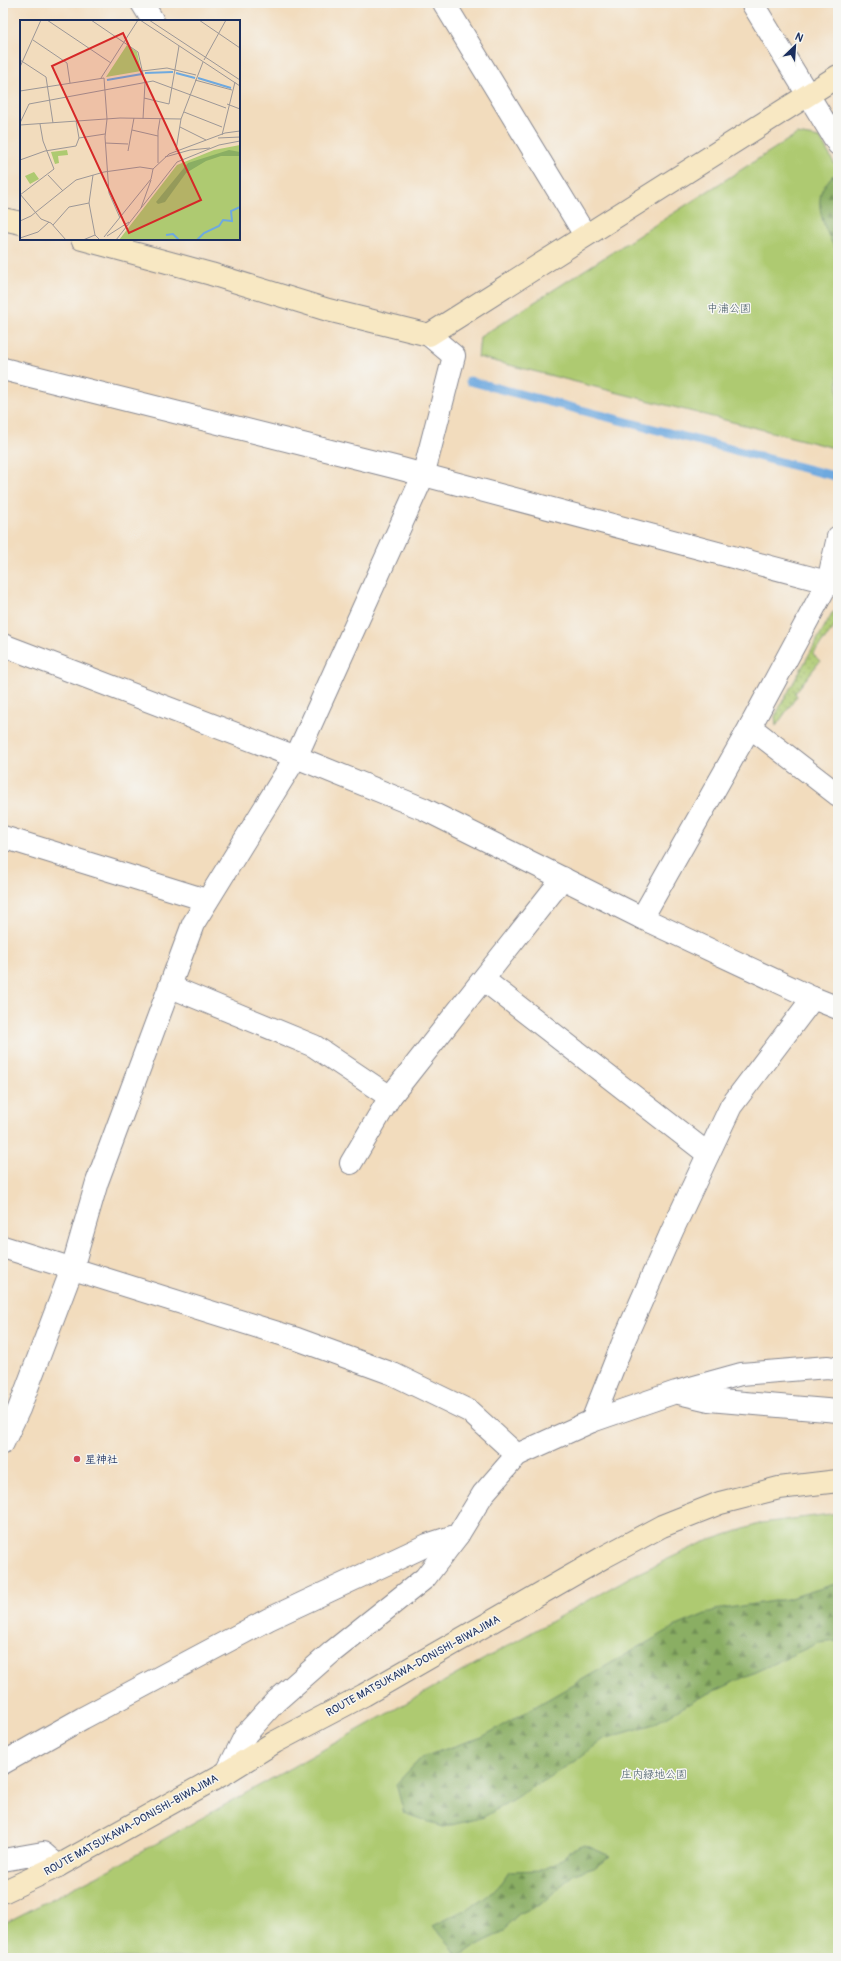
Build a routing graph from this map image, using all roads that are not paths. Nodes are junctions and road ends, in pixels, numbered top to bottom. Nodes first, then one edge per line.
1 (142, 3) edge
2 (444, 3) edge
3 (752, 3) edge
4 (152, 20) edge
5 (838, 76) edge
6 (809, 95) junction
7 (838, 144) edge
8 (3, 219) edge
9 (20, 223) edge
10 (585, 235) junction
11 (91, 240) edge
12 (108, 242) edge
13 (429, 335) junction
14 (3, 369) edge
15 (423, 476) junction
16 (838, 537) edge
17 (833, 584) edge
18 (3, 645) edge
19 (750, 727) junction
20 (296, 757) junction
21 (838, 795) edge
22 (3, 837) edge
23 (563, 878) junction
24 (206, 900) junction
25 (642, 918) junction
26 (484, 980) junction
27 (171, 987) junction
28 (813, 998) junction
29 (838, 1008) edge
30 (390, 1097) junction
31 (708, 1154) junction
32 (352, 1163) dead end
33 (3, 1247) edge
34 (72, 1269) junction
35 (835, 1363) edge
36 (676, 1392) junction
37 (838, 1411) edge
38 (592, 1421) junction
39 (3, 1443) edge
40 (517, 1455) junction
41 (838, 1481) edge
42 (458, 1535) junction
43 (3, 1762) edge
44 (227, 1772) junction
45 (3, 1860) edge
46 (58, 1866) junction
47 (3, 1892) edge

1 - 4 street
2 - 10 street
3 - 6 street
5 - 6 main road
6 - 7 street
6 - 10 main road
8 - 9 main road
10 - 13 main road
11 - 12 main road
12 - 13 main road
13 - 15 street
14 - 15 street
15 - 17 street
15 - 20 street
16 - 17 street
17 - 19 street
18 - 20 street
19 - 21 street
19 - 25 street
20 - 23 street
20 - 24 street
22 - 24 street
23 - 25 street
23 - 26 street
24 - 27 street
25 - 28 street
26 - 30 street
26 - 31 street
27 - 30 street
27 - 34 street
28 - 29 street
28 - 31 street
30 - 32 street
31 - 38 street
33 - 34 street
34 - 39 street
34 - 40 street
35 - 36 street
36 - 37 street
36 - 38 street
38 - 40 street
40 - 42 street
41 - 44 main road, ROUTE MATSUKAWA-DONISHI-BIWAJIMA
42 - 43 street
42 - 44 street
44 - 46 main road, ROUTE MATSUKAWA-DONISHI-BIWAJIMA
45 - 46 street
46 - 47 main road, ROUTE MATSUKAWA-DONISHI-BIWAJIMA

